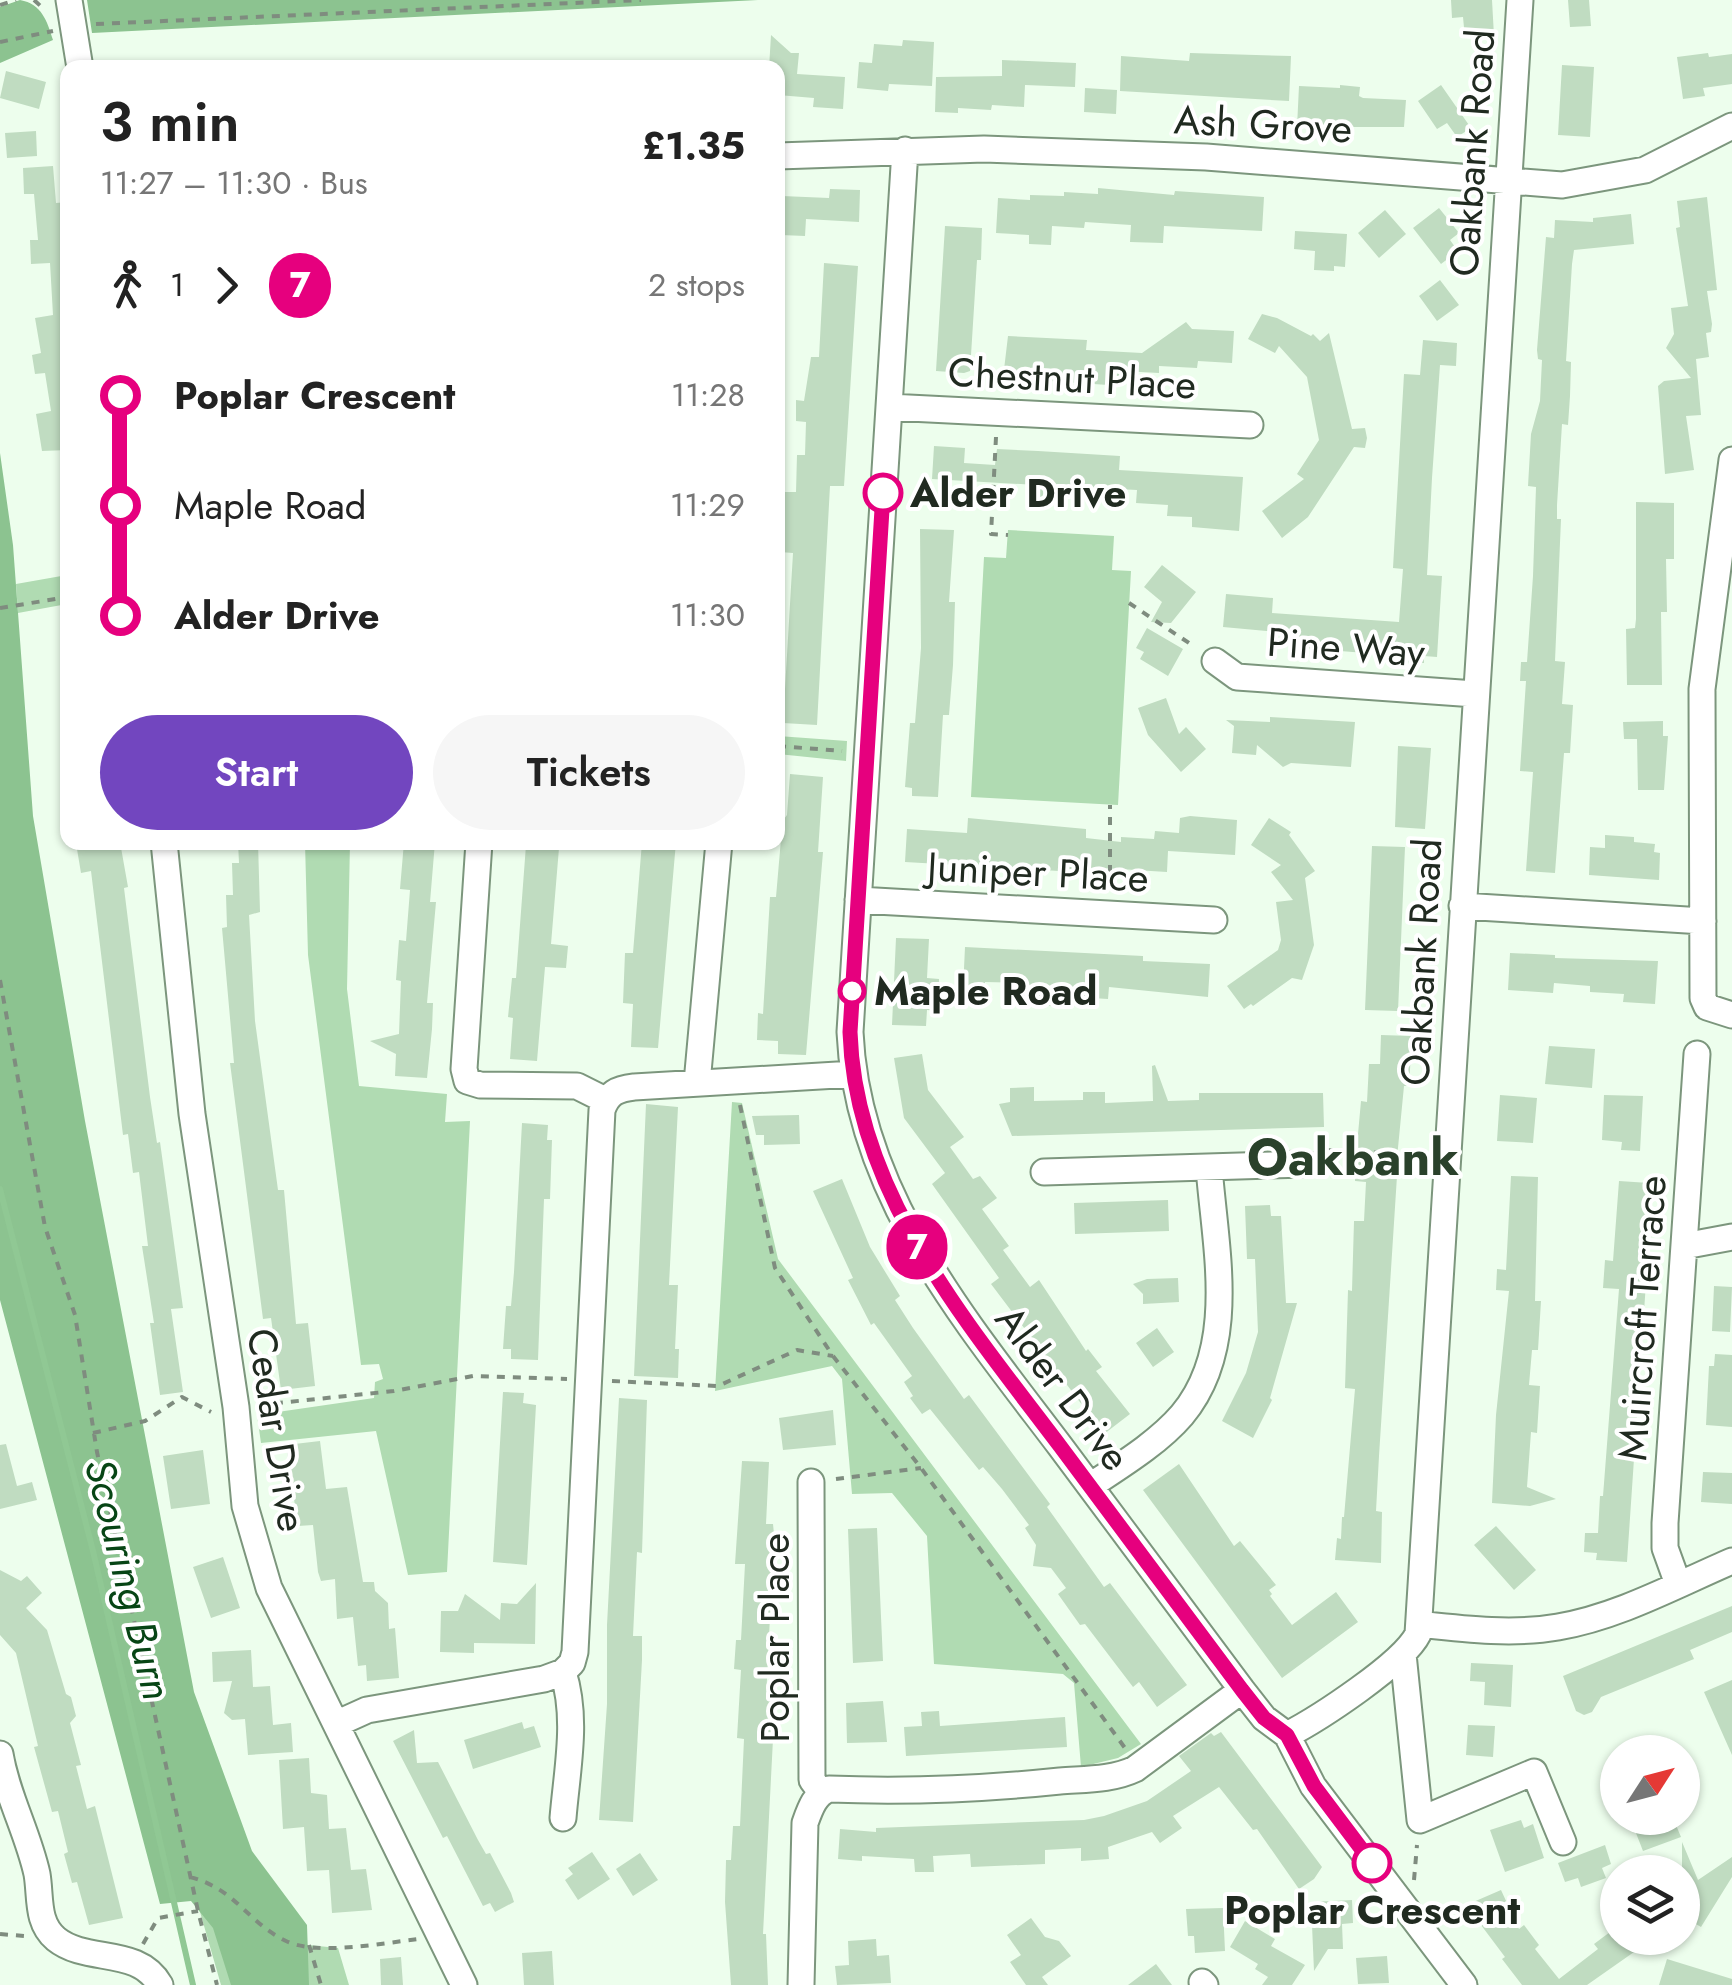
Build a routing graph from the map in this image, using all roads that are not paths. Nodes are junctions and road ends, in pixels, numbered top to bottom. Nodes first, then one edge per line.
1 (1520, 0) edge
2 (71, 13) edge
3 (79, 60) edge
4 (1730, 134) edge
5 (905, 150) junction
6 (785, 156) edge
7 (1508, 179) junction
8 (889, 407) junction
9 (1250, 425) dead end
10 (1732, 460) edge
11 (1725, 582) edge
12 (1216, 661) road end
13 (1475, 694) junction
14 (1732, 797) edge
15 (1705, 800) junction
16 (165, 850) edge
17 (478, 850) edge
18 (718, 850) edge
19 (858, 900) junction
20 (1462, 906) junction
21 (1214, 920) dead end
22 (1703, 922) junction
23 (1732, 1015) edge
24 (1697, 1054) dead end
25 (854, 1074) junction
26 (697, 1083) junction
27 (605, 1100) junction
28 (1306, 1164) road end
29 (1209, 1167) junction
30 (1044, 1172) dead end
31 (1732, 1237) edge
32 (1684, 1246) junction
33 (811, 1482) road end
34 (1090, 1486) junction
35 (1732, 1561) edge
36 (1678, 1584) junction
37 (1418, 1624) junction
38 (1403, 1654) junction
39 (563, 1672) junction
40 (1242, 1690) junction
41 (336, 1724) junction
42 (1287, 1735) junction
43 (0, 1754) edge
44 (821, 1792) junction
45 (563, 1818) dead end
46 (1563, 1842) dead end
47 (160, 1985) edge
48 (464, 1985) edge
49 (801, 1985) edge
50 (1464, 1985) edge

1 - 7 street, Oakbank Road
2 - 3 street
4 - 7 street, Ash Grove
5 - 6 street, Ash Grove
5 - 7 street, Ash Grove
5 - 8 street, Alder Drive
7 - 13 street, Oakbank Road
8 - 9 street, Chestnut Place
8 - 19 street, Alder Drive
10 - 11 street
11 - 15 street
12 - 13 street, Pine Way
13 - 20 street, Oakbank Road
14 - 15 street
15 - 22 street
16 - 41 street, Cedar Drive
17 - 27 street
18 - 26 street
19 - 21 street, Juniper Place
19 - 25 street, Alder Drive
20 - 22 street
20 - 37 street, Oakbank Road
22 - 23 street
24 - 32 street, Muircroft Terrace
25 - 26 street
25 - 34 street, Alder Drive
26 - 27 street
27 - 39 street
28 - 29 street
29 - 30 street
29 - 34 street
31 - 32 street
32 - 36 street, Muircroft Terrace
33 - 44 street, Poplar Place
34 - 40 street, Alder Drive
35 - 36 street
36 - 37 street
37 - 38 street, Oakbank Road
38 - 42 street, Oakbank Road
38 - 46 street
39 - 41 street
39 - 45 street
40 - 42 street, Alder Drive
40 - 44 street
41 - 48 street, Cedar Drive
42 - 50 street
43 - 47 street
44 - 49 street

